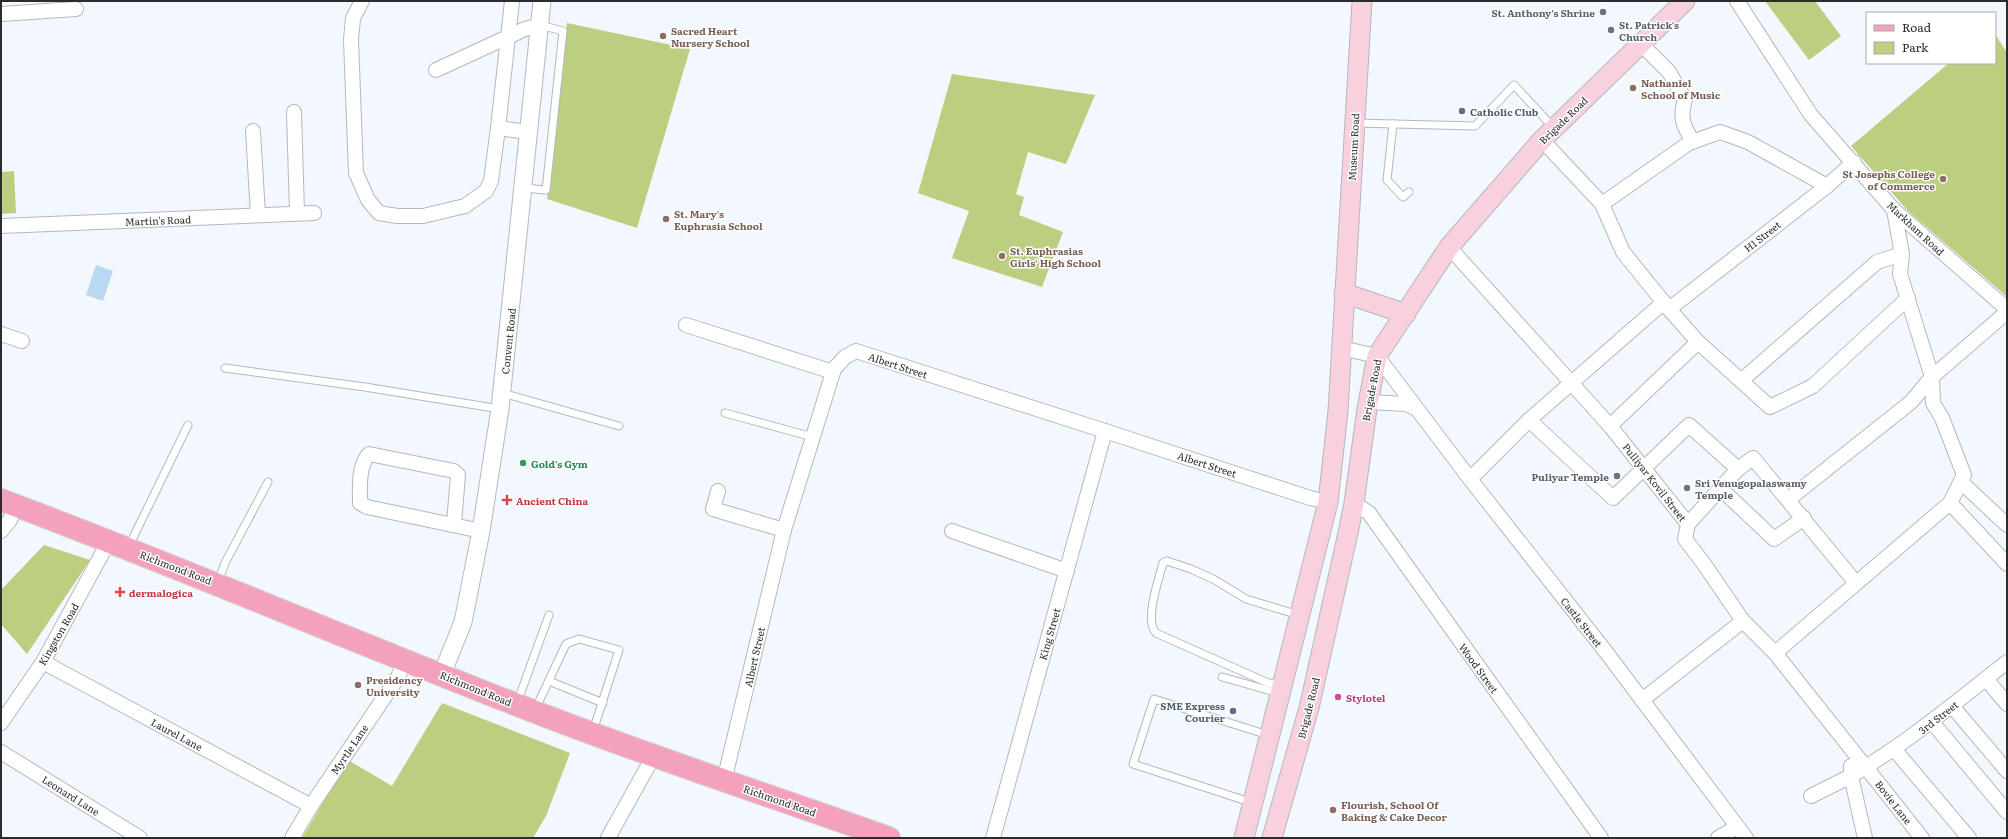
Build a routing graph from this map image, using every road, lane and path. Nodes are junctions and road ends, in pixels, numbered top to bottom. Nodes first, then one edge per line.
1 (362, 1) edge
2 (512, 1) edge
3 (542, 1) edge
4 (1362, 1) edge
5 (1686, 1) edge
6 (1737, 1) edge
7 (76, 10) dead end
8 (1, 14) edge
9 (540, 25) junction
10 (506, 39) junction
11 (1642, 45) junction
12 (436, 70) dead end
13 (294, 112) dead end
14 (1354, 122) junction
15 (1393, 124) junction
16 (498, 128) junction
17 (253, 131) dead end
18 (528, 132) junction
19 (1548, 134) junction
20 (1693, 142) junction
21 (1854, 162) junction
22 (1827, 186) junction
23 (523, 188) junction
24 (1409, 192) dead end
25 (1602, 204) junction
26 (1894, 210) junction
27 (297, 213) junction
28 (314, 213) dead end
29 (258, 215) junction
30 (1, 226) edge
31 (1450, 247) junction
32 (1902, 254) junction
33 (1344, 293) junction
34 (1908, 298) junction
35 (1667, 306) junction
36 (2007, 309) edge
37 (2007, 312) edge
38 (1406, 314) junction
39 (686, 325) dead end
40 (1, 334) edge
41 (22, 341) dead end
42 (1698, 342) junction
43 (1341, 348) junction
44 (1377, 356) junction
45 (225, 368) dead end
46 (833, 372) junction
47 (1932, 377) junction
48 (1742, 380) junction
49 (1572, 383) junction
50 (501, 401) junction
51 (1369, 402) junction
52 (1416, 408) junction
53 (725, 412) dead end
54 (1530, 420) junction
55 (188, 425) dead end
56 (619, 426) dead end
57 (1610, 426) junction
58 (1105, 431) junction
59 (813, 437) junction
60 (1646, 469) junction
61 (1738, 469) junction
62 (1470, 479) junction
63 (268, 482) dead end
64 (1961, 482) junction
65 (1720, 489) junction
66 (718, 491) dead end
67 (1789, 499) junction
68 (8, 502) edge
69 (1328, 502) junction
70 (1354, 502) junction
71 (1950, 503) junction
72 (1804, 518) junction
73 (454, 524) junction
74 (1688, 524) junction
75 (2007, 525) edge
76 (784, 530) junction
77 (1, 531) edge
78 (481, 531) junction
79 (952, 531) dead end
80 (119, 544) junction
81 (2007, 564) edge
82 (1067, 571) junction
83 (218, 584) junction
84 (1856, 584) junction
85 (549, 615) dead end
86 (1300, 615) junction
87 (1743, 622) junction
88 (1775, 654) junction
89 (405, 660) junction
90 (43, 662) junction
91 (2007, 662) edge
92 (442, 674) junction
93 (1222, 677) dead end
94 (1986, 679) junction
95 (549, 681) junction
96 (1281, 690) junction
97 (1642, 700) junction
98 (603, 703) junction
99 (2007, 704) edge
100 (1952, 706) junction
101 (525, 708) junction
102 (1, 722) edge
103 (1932, 722) junction
104 (592, 734) junction
105 (1270, 736) junction
106 (1894, 749) junction
107 (1852, 750) junction
108 (1, 752) edge
109 (653, 757) junction
110 (1866, 767) junction
111 (2007, 771) edge
112 (1851, 776) junction
113 (724, 781) junction
114 (1811, 796) dead end
115 (1253, 803) junction
116 (311, 806) junction
117 (2007, 812) edge
118 (1742, 833) edge
119 (140, 838) edge
120 (292, 838) edge
121 (608, 838) edge
122 (889, 838) edge
123 (993, 838) edge
124 (1244, 838) edge
125 (1272, 838) edge
126 (1600, 838) edge
127 (1718, 838) edge
128 (1864, 838) edge
129 (1922, 838) edge
130 (1969, 838) edge

1 - 16 street
2 - 10 street
3 - 9 street, Convent Road
4 - 14 main road, Museum Road
5 - 11 main road, Brigade Road
6 - 21 street, Markham Road
7 - 8 street
9 - 10 street
9 - 18 street, Convent Road
9 - 23 lane
10 - 12 street
10 - 16 street
11 - 19 main road, Brigade Road
11 - 20 street
13 - 27 street
14 - 15 lane
14 - 33 main road, Museum Road
15 - 19 lane
15 - 24 lane
16 - 18 street
17 - 29 street
18 - 23 street, Convent Road
19 - 25 street
19 - 31 main road, Brigade Road
20 - 22 street
20 - 25 street
21 - 22 street, H1 Street
21 - 26 street, Markham Road
22 - 35 street, H1 Street
23 - 50 street, Convent Road
25 - 35 street
26 - 32 street
26 - 36 street, Markham Road
27 - 28 street, Martin's Road
27 - 29 street, Martin's Road
29 - 30 street, Martin's Road
31 - 38 main road, Brigade Road
31 - 49 street, Pulliyar Kovil Street
32 - 34 street
32 - 48 street
33 - 38 main road
33 - 43 main road
34 - 47 street
34 - 48 street
35 - 42 street
35 - 49 street, H1 Street
37 - 47 street
38 - 44 main road, Brigade Road
39 - 46 street
40 - 41 street
42 - 48 street
42 - 57 street
43 - 44 street
43 - 69 main road
44 - 51 main road, Brigade Road
44 - 52 street, Castle Street
45 - 50 lane
46 - 58 street, Albert Street
46 - 59 street, Albert Street
47 - 64 street
47 - 67 street
49 - 54 street, H1 Street
49 - 57 street, Pulliyar Kovil Street
50 - 56 lane
50 - 78 street, Convent Road
51 - 52 street
51 - 70 main road, Brigade Road
52 - 62 street, Castle Street
53 - 59 lane
54 - 60 street
54 - 62 street, H1 Street
55 - 80 lane
57 - 60 street, Pulliyar Kovil Street
58 - 69 street, Albert Street
58 - 82 street, King Street
59 - 76 street, Albert Street
60 - 61 street
60 - 74 street, Pulliyar Kovil Street
61 - 65 street
61 - 67 street
62 - 97 street, Castle Street
63 - 83 lane
64 - 71 street
64 - 75 street
65 - 72 street
65 - 74 street
66 - 76 street
67 - 72 street
68 - 77 street
68 - 80 main road, Richmond Road
69 - 86 main road
70 - 125 main road, Brigade Road
70 - 126 street, Wood Street
71 - 81 street
71 - 84 street
72 - 84 street
73 - 73 street
73 - 78 street
74 - 87 street, Pulliyar Kovil Street
76 - 113 street, Albert Street
78 - 92 street, Convent Road
79 - 82 street
80 - 83 main road, Richmond Road
80 - 90 street, Kingston Road
82 - 123 street, King Street
83 - 89 main road, Richmond Road
84 - 88 street
85 - 101 lane
86 - 96 main road
86 - 96 lane
87 - 88 street, Pulliyar Kovil Street
87 - 97 street
88 - 107 street, Pulliyar Kovil Street
89 - 92 main road, Richmond Road
89 - 116 street, Myrtle Lane
90 - 102 street, Kingston Road
90 - 116 street, Laurel Lane
91 - 94 street, 3rd Street
92 - 101 main road, Richmond Road
93 - 96 lane
94 - 99 street
94 - 100 street, 3rd Street
95 - 98 lane
95 - 98 lane
95 - 101 lane
96 - 105 main road
97 - 118 street, Castle Street
98 - 104 lane
100 - 103 street, 3rd Street
100 - 111 street
101 - 104 main road, Richmond Road
103 - 106 street, 3rd Street
103 - 117 street
104 - 109 main road, Richmond Road
105 - 115 main road
105 - 115 lane
106 - 110 street, 3rd Street
106 - 130 street
107 - 110 street, Pulliyar Kovil Street
107 - 112 street
108 - 119 street, Leonard Lane
109 - 113 main road, Richmond Road
109 - 121 street
110 - 112 street, 3rd Street
110 - 129 street, Bovie Lane
112 - 114 street, 3rd Street
112 - 128 street
113 - 122 main road, Richmond Road
115 - 124 main road
116 - 120 street, Myrtle Lane
118 - 127 street

